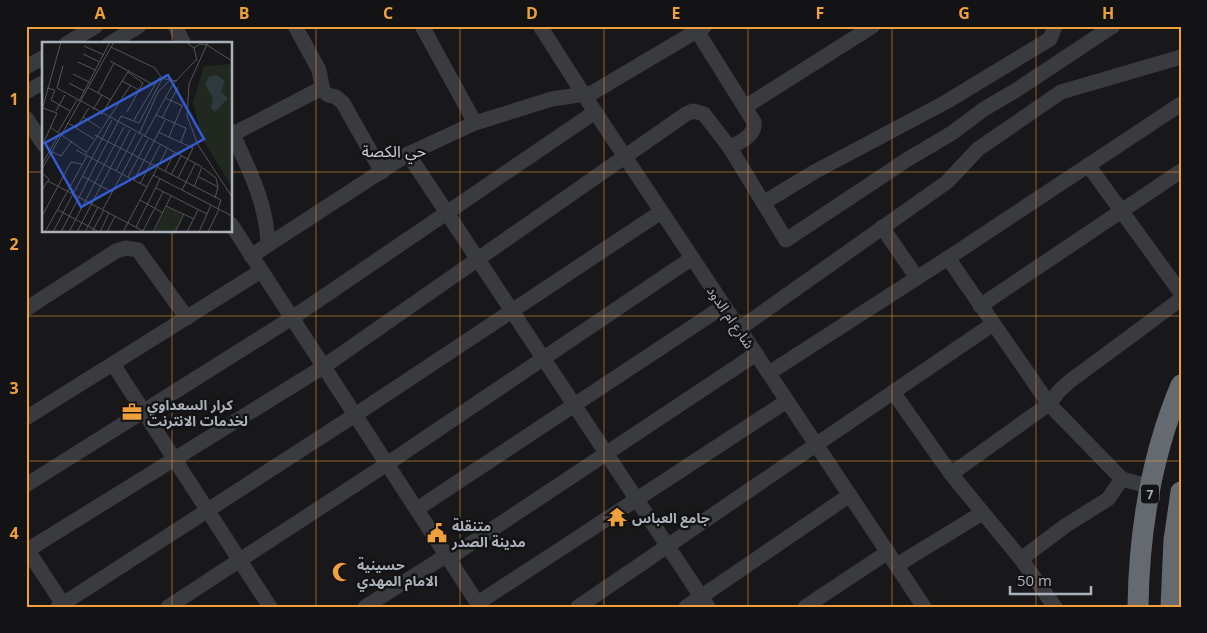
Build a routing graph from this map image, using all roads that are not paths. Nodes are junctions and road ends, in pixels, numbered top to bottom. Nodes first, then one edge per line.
1 (96, 26) edge
2 (139, 26) edge
3 (175, 26) edge
4 (296, 26) edge
5 (422, 26) edge
6 (540, 26) edge
7 (873, 26) edge
8 (1055, 26) edge
9 (1113, 26) edge
10 (701, 29) edge
11 (69, 42) edge
12 (112, 42) edge
13 (183, 42) edge
14 (1181, 57) edge
15 (42, 58) edge
16 (26, 67) edge
17 (42, 83) edge
18 (322, 88) junction
19 (26, 92) edge
20 (584, 95) junction
21 (1181, 104) edge
22 (744, 107) junction
23 (594, 112) junction
24 (26, 118) edge
25 (475, 123) junction
26 (232, 133) edge
27 (42, 142) edge
28 (730, 148) junction
29 (408, 154) junction
30 (624, 156) junction
31 (1088, 164) junction
32 (1181, 171) edge
33 (382, 172) junction
34 (763, 203) junction
35 (1122, 211) junction
36 (447, 212) junction
37 (661, 212) junction
38 (232, 226) edge
39 (882, 227) junction
40 (268, 245) junction
41 (251, 256) junction
42 (692, 258) junction
43 (948, 258) junction
44 (478, 259) junction
45 (261, 271) junction
46 (916, 278) junction
47 (1181, 293) edge
48 (1181, 300) edge
49 (724, 306) junction
50 (980, 306) junction
51 (26, 309) edge
52 (512, 311) junction
53 (187, 318) junction
54 (292, 318) junction
55 (993, 324) junction
56 (740, 329) junction
57 (756, 354) junction
58 (543, 358) junction
59 (113, 364) junction
60 (323, 367) junction
61 (769, 373) junction
62 (1181, 385) edge
63 (893, 392) junction
64 (787, 401) junction
65 (1049, 404) junction
66 (574, 405) junction
67 (144, 411) junction
68 (355, 415) junction
69 (26, 418) edge
70 (816, 444) junction
71 (606, 453) junction
72 (175, 459) junction
73 (387, 464) junction
74 (951, 474) junction
75 (1122, 478) junction
76 (26, 485) edge
77 (1151, 486) junction
78 (1181, 492) edge
79 (850, 495) junction
80 (637, 500) junction
81 (208, 510) junction
82 (417, 510) junction
83 (982, 513) junction
84 (667, 546) junction
85 (27, 550) edge
86 (888, 552) junction
87 (448, 556) junction
88 (1021, 559) junction
89 (240, 560) junction
90 (897, 565) junction
91 (704, 602) edge
92 (479, 605) edge
93 (62, 606) edge
94 (168, 607) edge
95 (270, 607) edge
96 (365, 607) edge
97 (578, 607) edge
98 (686, 607) edge
99 (805, 607) edge
100 (924, 607) edge
101 (1055, 607) edge
102 (1138, 607) edge
103 (1171, 607) edge

1 - 11 street
2 - 12 street
3 - 13 street
4 - 18 street
5 - 25 street
6 - 20 street, شارع ام الدود
7 - 22 street
8 - 34 street
9 - 34 street
10 - 20 street
10 - 22 street
14 - 39 street
15 - 16 street
17 - 19 street
18 - 26 street
18 - 33 street
20 - 23 street, شارع ام الدود
20 - 25 street
21 - 31 street
22 - 28 street
23 - 30 street, شارع ام الدود
23 - 36 street
24 - 27 street
25 - 29 street
26 - 40 street
28 - 30 street
28 - 34 street
29 - 33 street
29 - 36 street
30 - 37 street, شارع ام الدود
30 - 44 street
31 - 35 street
31 - 43 street
32 - 35 street
33 - 40 street
35 - 47 street
35 - 50 street
36 - 44 street
36 - 54 street
37 - 42 street, شارع ام الدود
37 - 52 street
38 - 41 street
39 - 46 street
39 - 56 street
40 - 41 street
41 - 45 street
42 - 49 street, شارع ام الدود
42 - 58 street
43 - 46 street
43 - 50 street
44 - 52 street
44 - 60 street
45 - 53 street
45 - 54 street
46 - 61 street
48 - 65 street
49 - 56 street, شارع ام الدود
49 - 66 street
50 - 55 street
51 - 53 street
52 - 58 street
52 - 68 street
53 - 59 street
54 - 60 street
54 - 67 street
55 - 63 street
55 - 65 street
56 - 57 street, شارع ام الدود
57 - 61 street, شارع ام الدود
57 - 71 street
58 - 66 street
58 - 73 street
59 - 67 street
59 - 69 street
60 - 68 street
60 - 72 street
61 - 64 street, شارع ام الدود
62 - 77 highway, 7
63 - 70 street
63 - 74 street
64 - 70 street, شارع ام الدود
64 - 80 street
65 - 74 street
65 - 75 street
66 - 71 street
66 - 82 street
67 - 72 street
67 - 76 street
68 - 73 street
68 - 81 street
70 - 79 street, شارع ام الدود
70 - 84 street
71 - 80 street
71 - 87 street
72 - 81 street
72 - 85 street
73 - 82 street
73 - 89 street
74 - 83 street
75 - 77 street
75 - 88 street
77 - 102 highway, 7
78 - 103 highway, 7
79 - 86 street, شارع ام الدود
79 - 91 street
80 - 84 street
80 - 92 street
81 - 89 street
81 - 93 street
82 - 87 street
83 - 88 street
83 - 90 street
84 - 91 street
84 - 97 street
85 - 93 street
86 - 90 street, شارع ام الدود
86 - 99 street
87 - 92 street
87 - 96 street
88 - 101 street
89 - 94 street
89 - 95 street
90 - 100 street, شارع ام الدود
91 - 98 street

